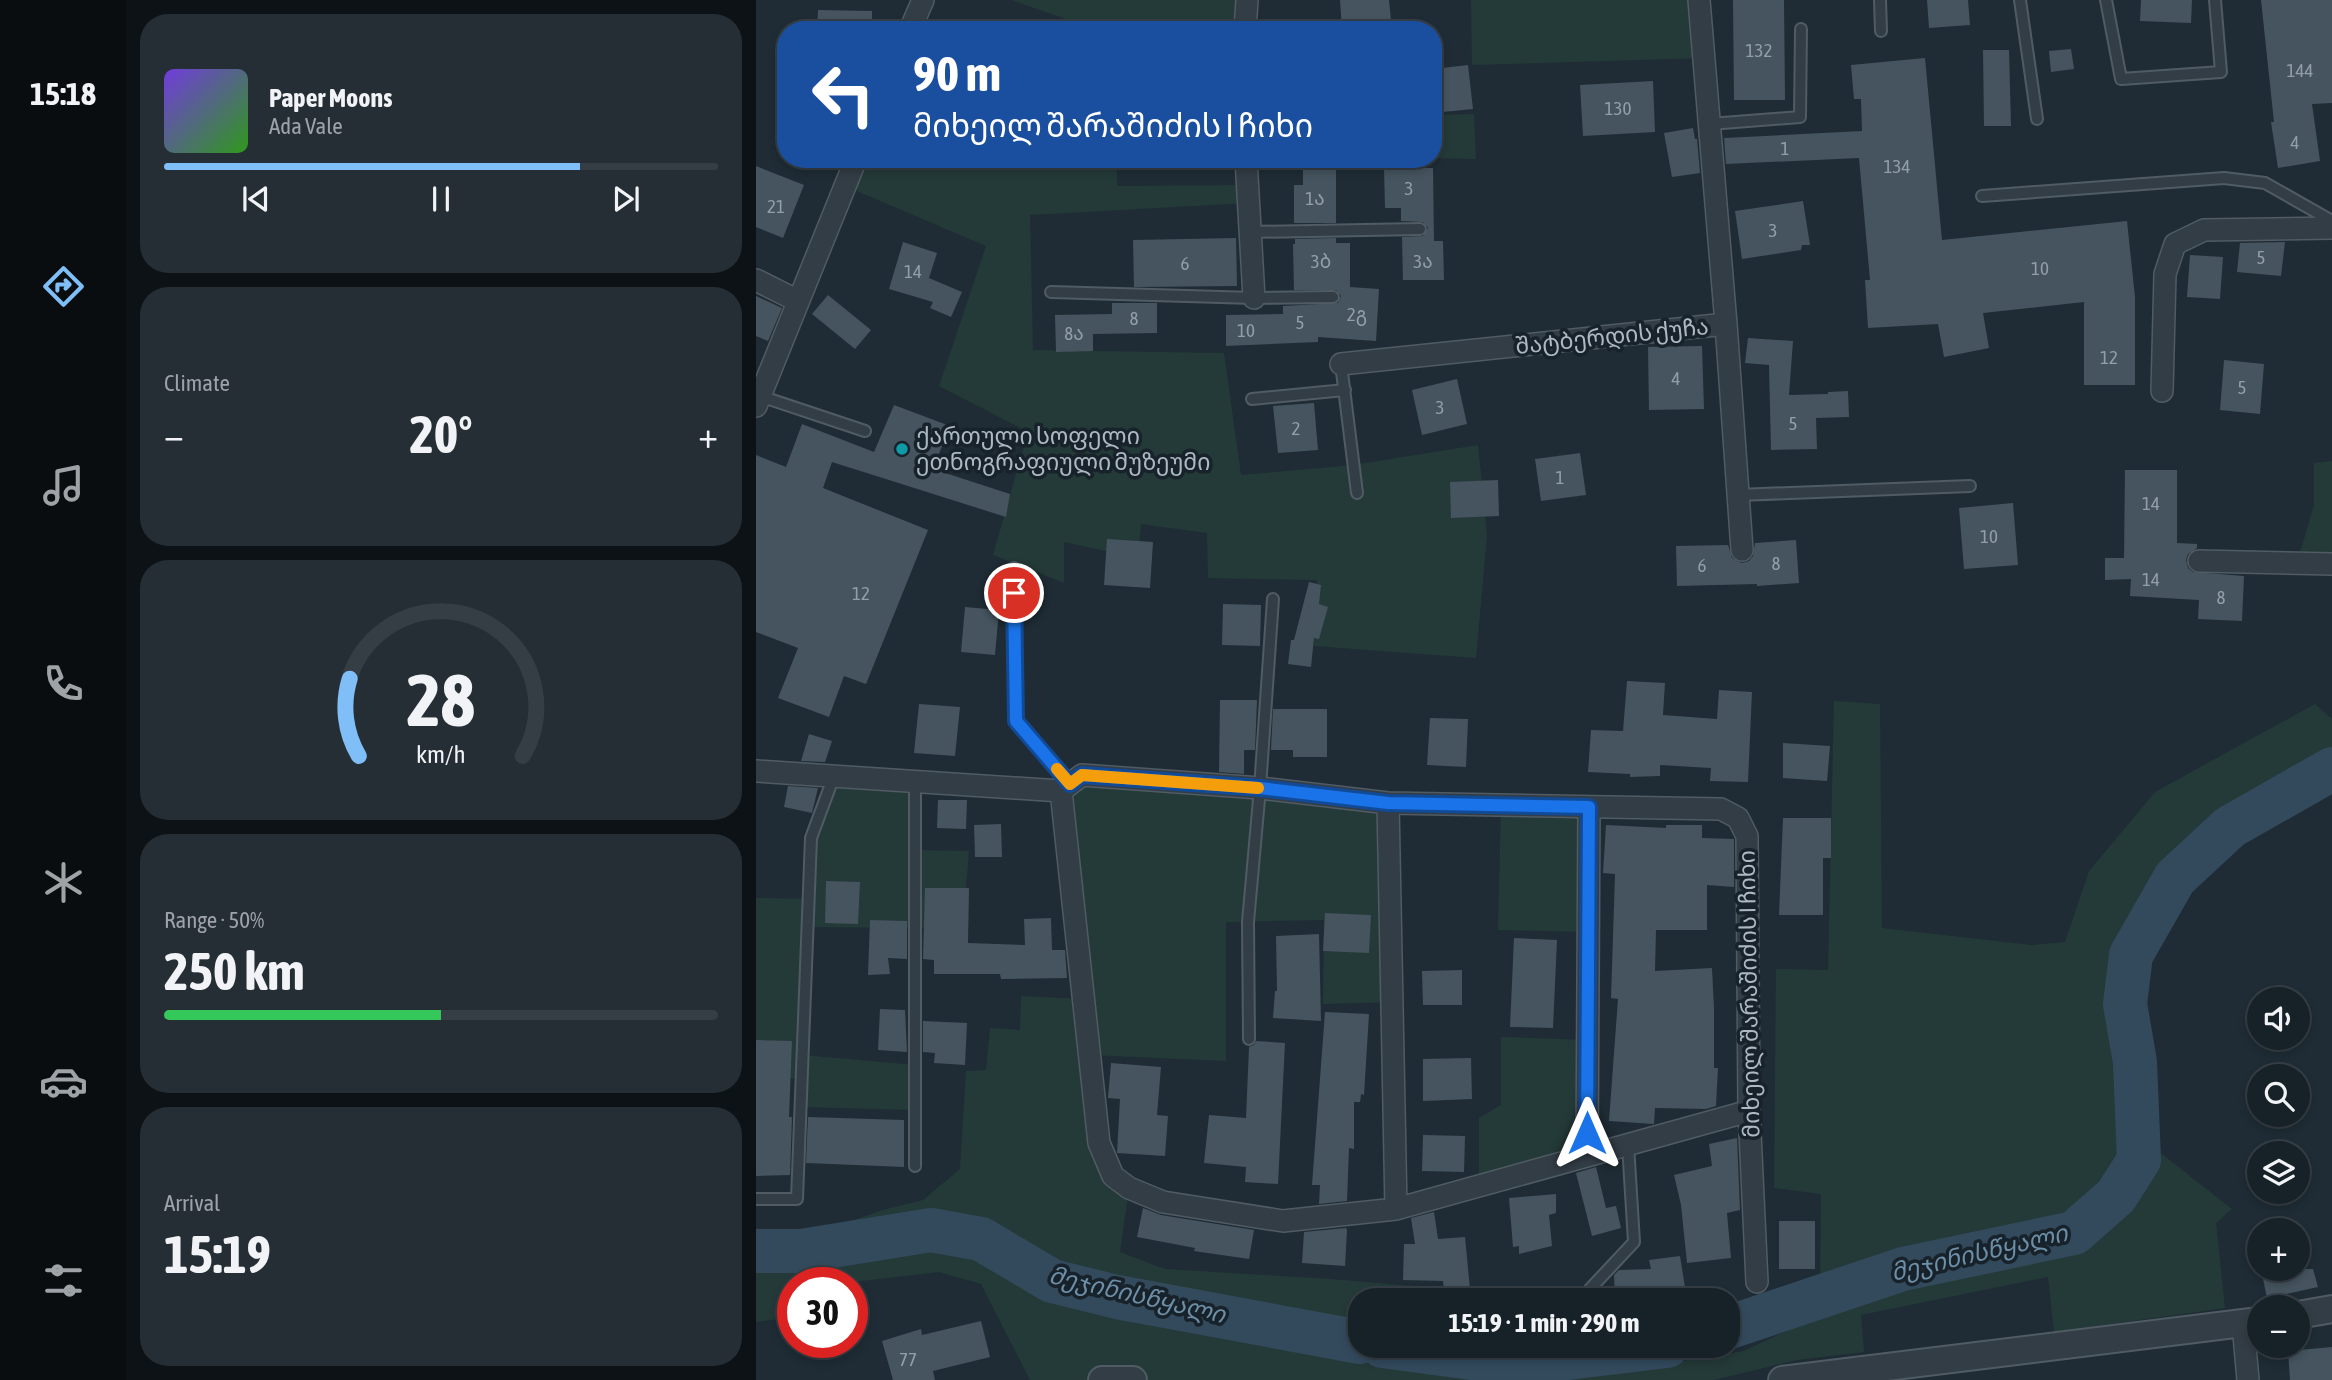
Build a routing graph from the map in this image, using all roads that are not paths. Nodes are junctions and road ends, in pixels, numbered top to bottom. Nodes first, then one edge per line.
1 (923, 0) edge
2 (1247, 0) edge
3 (1699, 0) edge
4 (1880, 0) edge
5 (2020, 0) edge
6 (2106, 0) edge
7 (2215, 0) edge
8 (914, 21) edge
9 (1246, 21) edge
10 (1801, 29) dead end
11 (1881, 32) dead end
12 (2037, 119) dead end
13 (1710, 124) junction
14 (852, 168) edge
15 (1246, 168) edge
16 (1982, 196) dead end
17 (2332, 221) edge
18 (2332, 228) edge
19 (1420, 229) dead end
20 (1250, 232) junction
21 (756, 280) edge
22 (1051, 292) dead end
23 (1333, 297) dead end
24 (1254, 298) junction
25 (798, 301) junction
26 (1726, 324) junction
27 (1341, 364) joint
28 (1345, 390) junction
29 (2162, 391) dead end
30 (1252, 400) dead end
31 (758, 401) edge
32 (865, 431) dead end
33 (1970, 486) dead end
34 (1356, 493) dead end
35 (1738, 495) junction
36 (1742, 550) dead end
37 (2199, 561) dead end
38 (2332, 564) edge
39 (1014, 568) dead end
40 (1273, 600) dead end
41 (756, 771) edge
42 (834, 776) junction
43 (915, 781) junction
44 (1065, 788) junction
45 (1260, 788) junction
46 (1388, 803) junction
47 (1589, 807) junction
48 (1249, 1039) dead end
49 (1749, 1111) junction
50 (1628, 1145) junction
51 (1587, 1156) junction
52 (915, 1166) dead end
53 (756, 1199) edge
54 (1396, 1209) junction
55 (1757, 1282) dead end
56 (1591, 1288) edge
57 (2332, 1309) edge
58 (2310, 1313) edge
59 (2247, 1323) edge
60 (2249, 1358) edge
61 (1102, 1380) edge
62 (1133, 1380) edge
63 (1782, 1380) edge
64 (2248, 1380) edge

1 - 8 street
2 - 9 street
3 - 13 street, შატბერდის ქუჩა
4 - 11 lane
5 - 12 lane
6 - 7 lane
10 - 13 lane
13 - 26 street, შატბერდის ქუჩა
14 - 25 street
15 - 20 street
16 - 17 lane
18 - 29 street
19 - 20 lane
20 - 24 street
21 - 25 street
22 - 24 lane
23 - 24 lane
25 - 31 street
26 - 27 street, შატბერდის ქუჩა
26 - 35 street
27 - 28 lane
28 - 30 lane
28 - 34 lane
31 - 32 lane
33 - 35 lane
35 - 36 street
37 - 38 street
39 - 44 lane
40 - 45 lane
41 - 42 street, მიხეილ შარაშიძის I ჩიხი
42 - 43 street, მიხეილ შარაშიძის I ჩიხი
42 - 53 lane
43 - 44 street, მიხეილ შარაშიძის I ჩიხი
43 - 52 lane
44 - 45 street, მიხეილ შარაშიძის I ჩიხი
44 - 54 street
45 - 46 street, მიხეილ შარაშიძის I ჩიხი
45 - 48 lane
46 - 47 street, მიხეილ შარაშიძის I ჩიხი
46 - 54 street
47 - 49 street, მიხეილ შარაშიძის I ჩიხი
47 - 51 street
49 - 50 street
49 - 55 street, მიხეილ შარაშიძის I ჩიხი
50 - 51 street
50 - 56 lane
51 - 54 street
57 - 58 street
59 - 63 street
60 - 64 street
61 - 62 street

